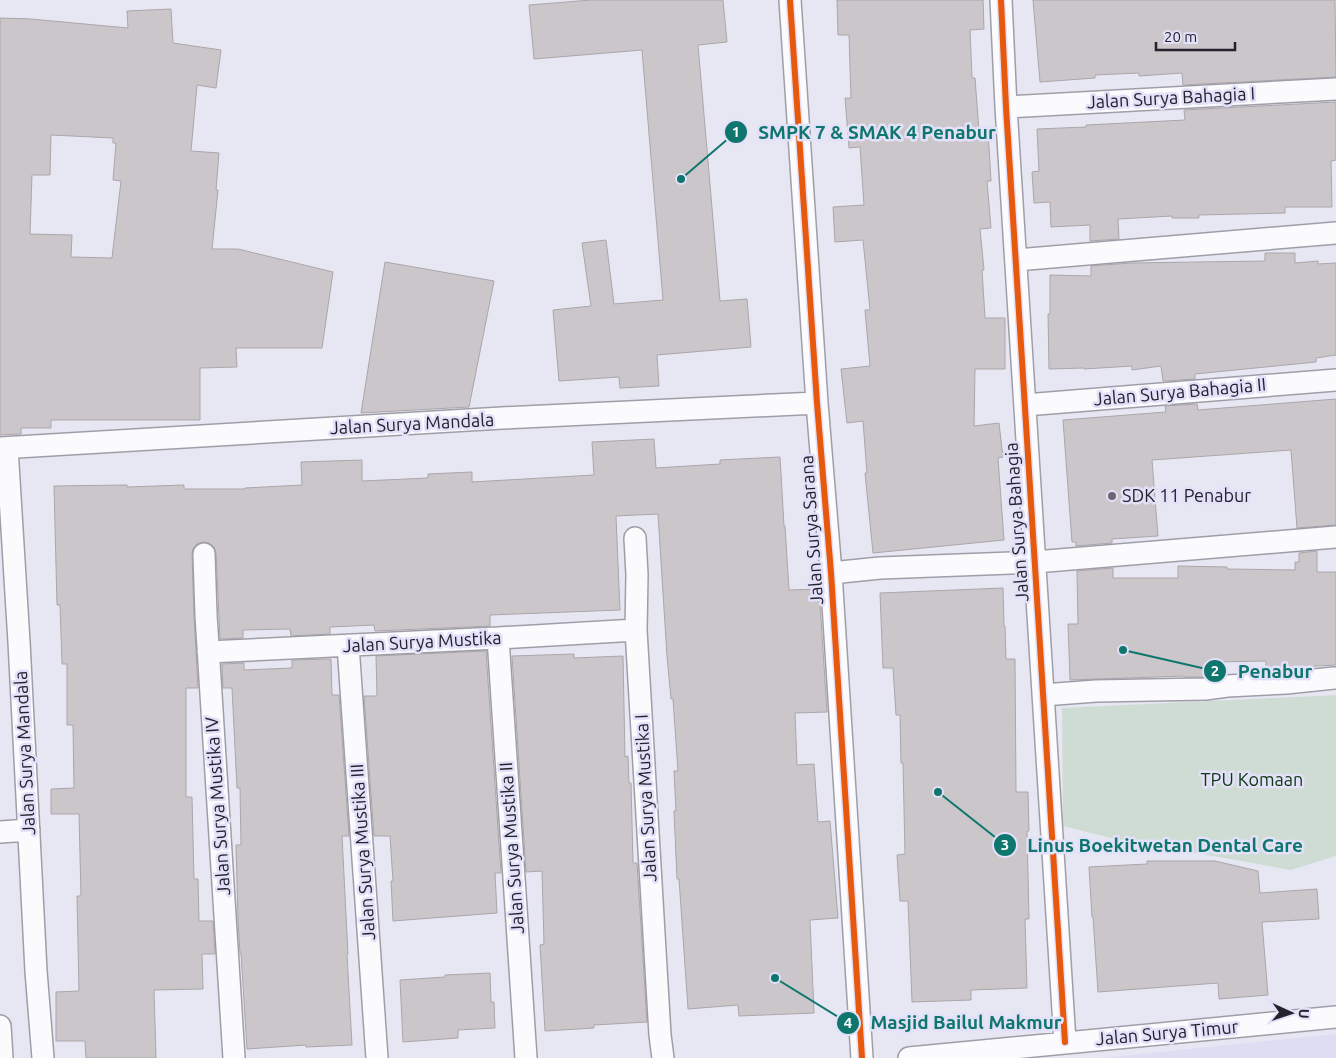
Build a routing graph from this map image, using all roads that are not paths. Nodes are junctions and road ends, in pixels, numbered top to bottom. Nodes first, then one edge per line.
1 (790, 0) edge
2 (1001, 0) edge
3 (1336, 89) edge
4 (1006, 107) junction
5 (1336, 233) edge
6 (1016, 260) junction
7 (1336, 380) edge
8 (818, 403) junction
9 (1025, 405) junction
10 (3, 448) edge
11 (1336, 537) edge
12 (635, 538) dead end
13 (204, 554) dead end
14 (1035, 562) junction
15 (831, 573) junction
16 (636, 630) junction
17 (498, 638) junction
18 (348, 645) junction
19 (208, 652) junction
20 (1334, 678) dead end
21 (1043, 695) junction
22 (29, 830) junction
23 (0, 832) edge
24 (1336, 1017) edge
25 (0, 1026) edge
26 (1065, 1042) junction
27 (2, 1058) edge
28 (43, 1058) edge
29 (234, 1058) edge
30 (378, 1058) edge
31 (526, 1058) edge
32 (663, 1058) edge
33 (862, 1058) edge
34 (909, 1058) edge

1 - 8 street, Jalan Surya Sarana
2 - 4 street, Jalan Surya Bahagia
3 - 4 street, Jalan Surya Bahagia I
4 - 6 street, Jalan Surya Bahagia
5 - 6 street
6 - 9 street, Jalan Surya Bahagia
7 - 9 street, Jalan Surya Bahagia II
8 - 10 street, Jalan Surya Mandala
8 - 15 street, Jalan Surya Sarana
9 - 14 street, Jalan Surya Bahagia
10 - 22 street, Jalan Surya Mandala
11 - 14 street
12 - 16 street, Jalan Surya Mustika I
13 - 19 street, Jalan Surya Mustika IV
14 - 15 street
14 - 21 street, Jalan Surya Bahagia
15 - 33 street, Jalan Surya Sarana
16 - 17 street, Jalan Surya Mustika
16 - 32 street, Jalan Surya Mustika I
17 - 18 street, Jalan Surya Mustika
17 - 31 street, Jalan Surya Mustika II
18 - 19 street, Jalan Surya Mustika
18 - 30 street, Jalan Surya Mustika III
19 - 29 street, Jalan Surya Mustika IV
20 - 21 street
21 - 26 street, Jalan Surya Bahagia
22 - 23 street
22 - 28 street, Jalan Surya Mandala
24 - 26 street, Jalan Surya Timur
25 - 27 street
26 - 34 street, Jalan Surya Timur

